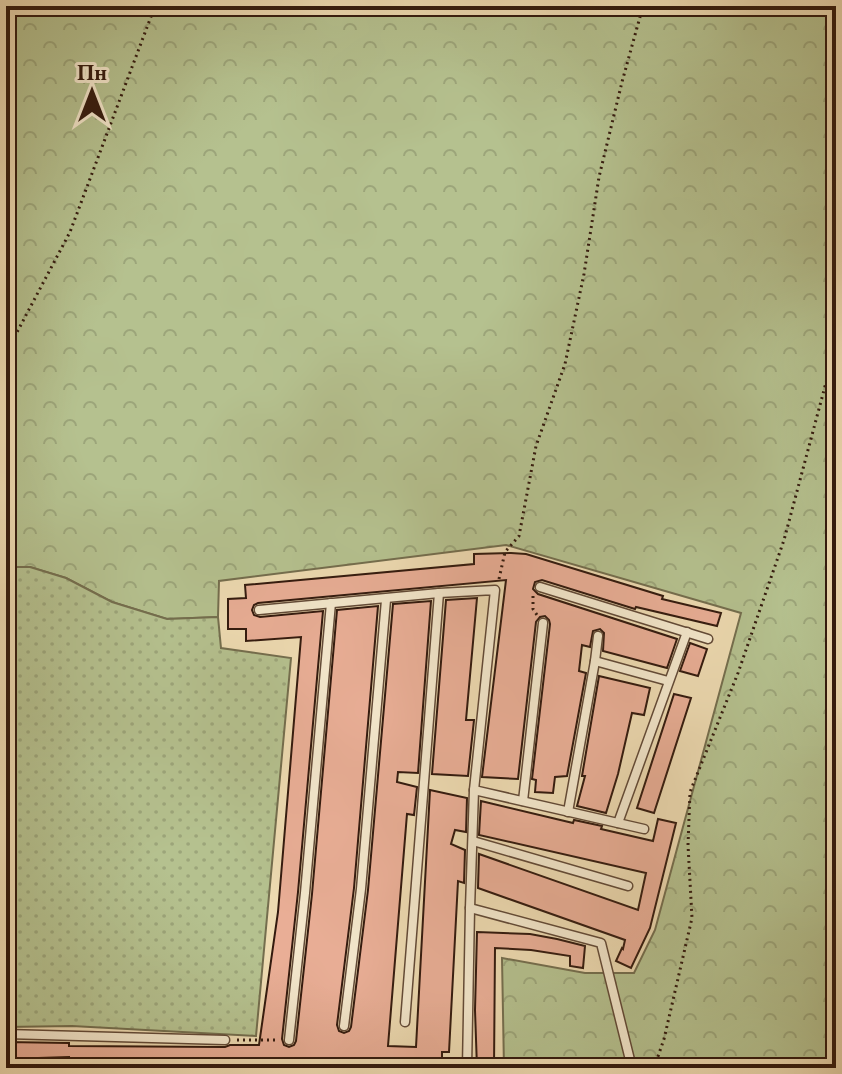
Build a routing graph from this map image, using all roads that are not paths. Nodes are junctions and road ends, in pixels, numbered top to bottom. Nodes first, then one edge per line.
1 (540, 587) road end
2 (439, 593) junction
3 (386, 600) junction
4 (331, 603) junction
5 (259, 610) dead end
6 (543, 623) road end
7 (687, 632) junction
8 (598, 636) dead end
9 (708, 639) dead end
10 (595, 661) junction
11 (668, 681) junction
12 (474, 790) junction
13 (523, 801) junction
14 (568, 812) junction
15 (618, 823) junction
16 (644, 829) dead end
17 (473, 841) junction
18 (628, 886) dead end
19 (470, 908) junction
20 (405, 1022) dead end
21 (344, 1026) dead end
22 (6, 1034) edge
23 (225, 1040) road end
24 (289, 1040) road end
25 (461, 1068) edge
26 (632, 1068) edge

1 - 7 lane
2 - 3 lane
2 - 12 lane
2 - 20 lane
3 - 4 lane
3 - 21 lane
4 - 5 lane
4 - 24 lane
6 - 13 lane
7 - 9 lane
7 - 11 lane
8 - 10 lane
10 - 11 lane
10 - 14 lane
11 - 15 lane
12 - 13 lane
12 - 17 lane
13 - 14 lane
14 - 15 lane
15 - 16 lane
17 - 18 lane
17 - 19 lane
19 - 25 lane
19 - 26 lane
22 - 23 lane

